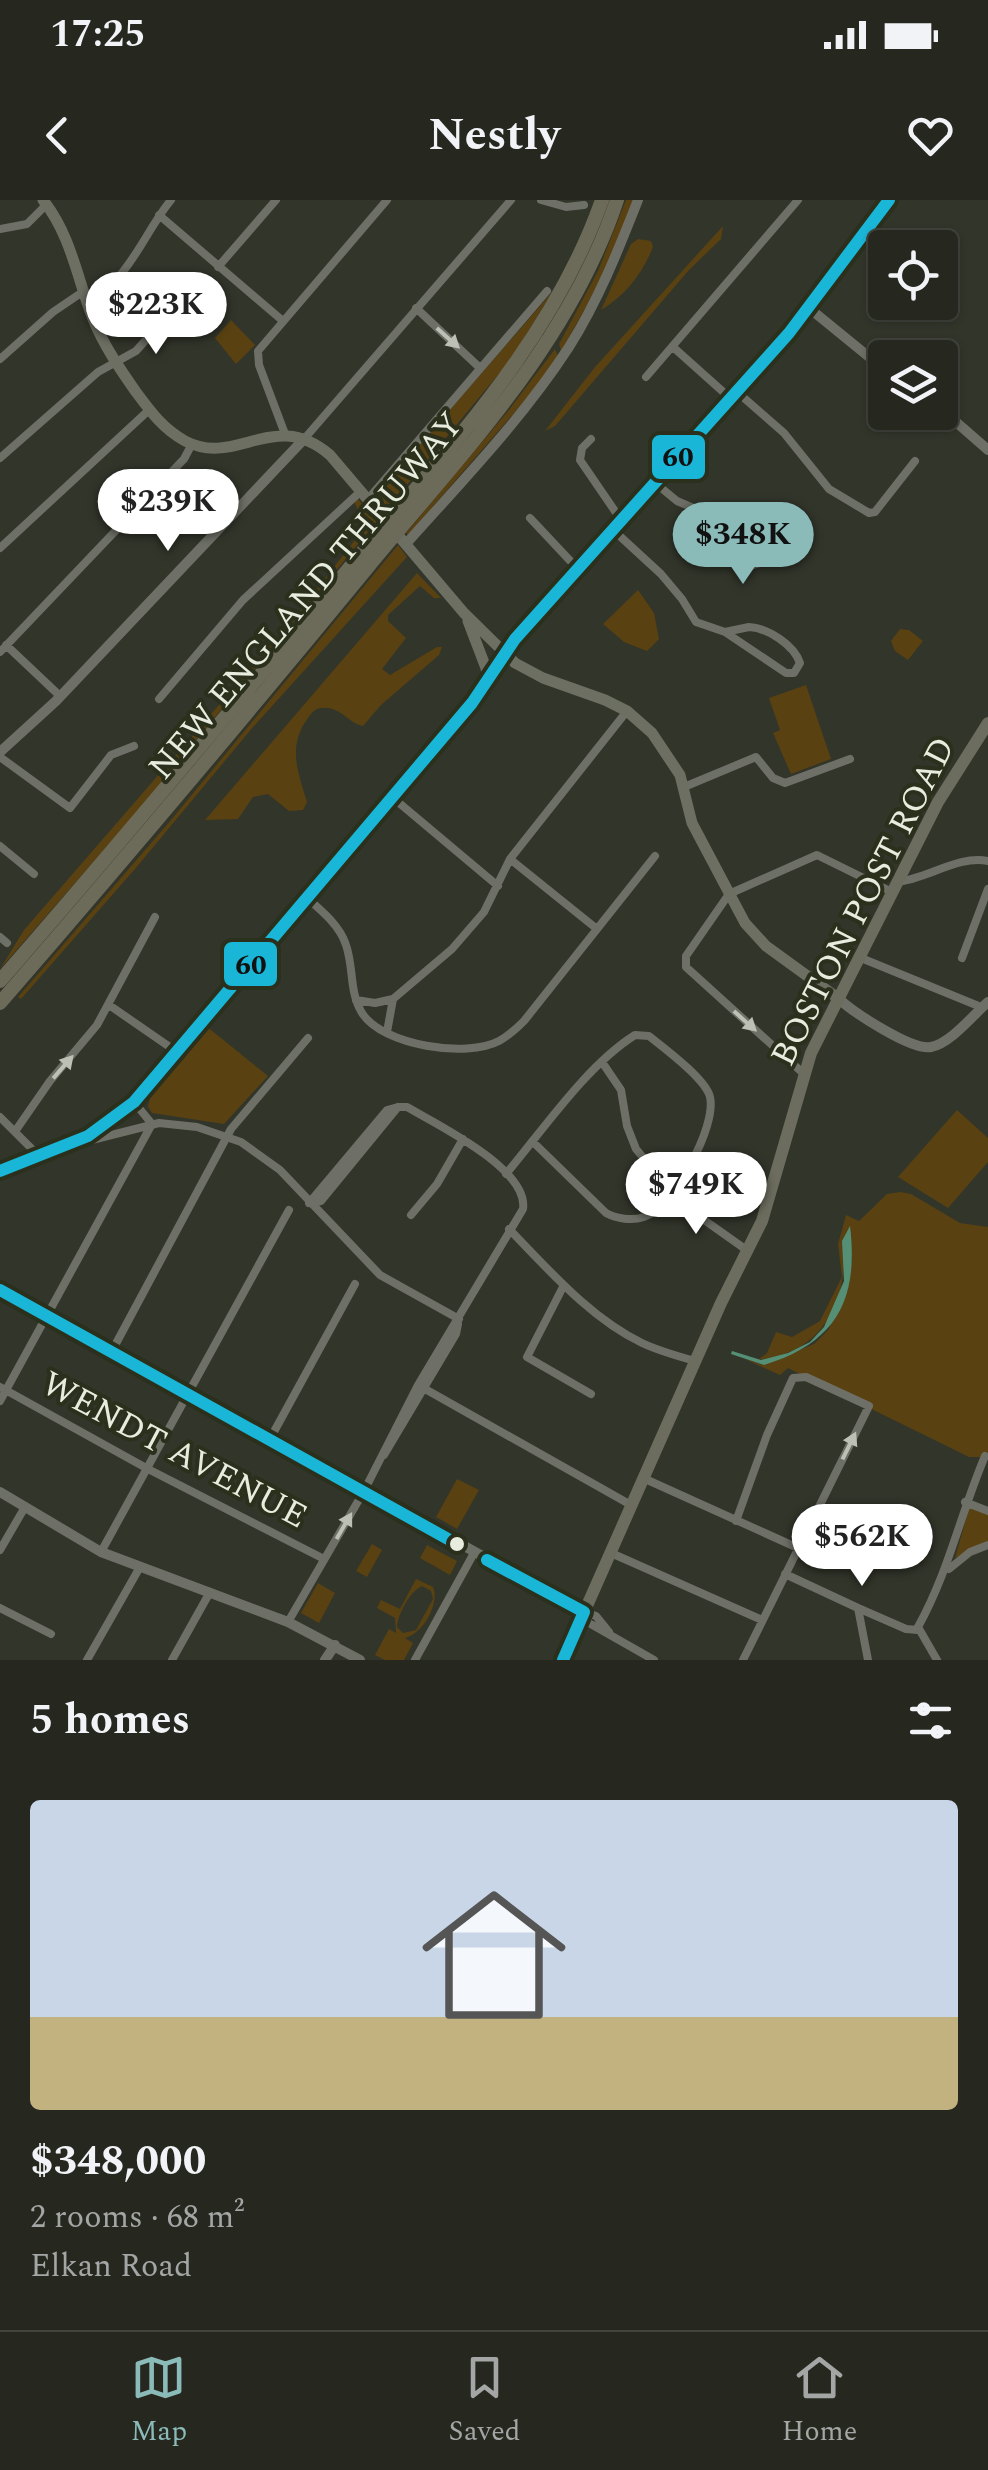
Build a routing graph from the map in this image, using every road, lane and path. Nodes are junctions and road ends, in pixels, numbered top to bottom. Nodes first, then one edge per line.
1 (170, 200) edge
2 (276, 200) edge
3 (388, 200) edge
4 (511, 200) edge
5 (542, 200) edge
6 (602, 200) edge
7 (617, 200) edge
8 (638, 200) edge
9 (798, 200) edge
10 (889, 200) edge
11 (46, 201) edge
12 (584, 205) dead end
13 (160, 215) junction
14 (0, 229) edge
15 (218, 267) junction
16 (548, 291) dead end
17 (86, 296) junction
18 (416, 308) junction
19 (809, 308) junction
20 (167, 316) dead end
21 (283, 322) junction
22 (672, 346) junction
23 (868, 356) edge
24 (0, 359) edge
25 (115, 363) junction
26 (480, 368) junction
27 (646, 377) dead end
28 (733, 395) junction
29 (149, 410) junction
30 (958, 424) edge
31 (285, 434) junction
32 (305, 438) junction
33 (591, 439) dead end
34 (192, 444) junction
35 (988, 450) edge
36 (0, 458) edge
37 (915, 461) dead end
38 (654, 482) junction
39 (364, 495) junction
40 (530, 518) dead end
41 (619, 518) junction
42 (610, 528) junction
43 (408, 542) junction
44 (0, 548) edge
45 (737, 550) junction
46 (576, 567) junction
47 (464, 613) junction
48 (725, 632) junction
49 (3, 649) edge
50 (506, 654) junction
51 (488, 682) junction
52 (60, 696) junction
53 (159, 699) dead end
54 (627, 711) junction
55 (988, 724) edge
56 (134, 746) dead end
57 (0, 755) edge
58 (850, 759) dead end
59 (684, 787) junction
60 (392, 797) junction
61 (0, 846) edge
62 (656, 856) dead end
63 (510, 859) junction
64 (988, 860) edge
65 (34, 874) dead end
66 (498, 886) junction
67 (894, 887) junction
68 (988, 889) edge
69 (729, 894) junction
70 (306, 898) junction
71 (155, 918) dead end
72 (597, 929) junction
73 (861, 958) junction
74 (962, 958) dead end
75 (0, 981) edge
76 (393, 999) junction
77 (839, 999) junction
78 (356, 1000) junction
79 (0, 1002) edge
80 (109, 1004) junction
81 (985, 1004) edge
82 (386, 1032) junction
83 (308, 1038) dead end
84 (177, 1052) junction
85 (602, 1062) junction
86 (804, 1074) junction
87 (134, 1102) junction
88 (124, 1114) junction
89 (0, 1116) edge
90 (152, 1124) junction
91 (16, 1130) junction
92 (136, 1130) junction
93 (228, 1136) junction
94 (463, 1139) junction
95 (533, 1142) junction
96 (78, 1144) junction
97 (40, 1157) junction
98 (0, 1171) edge
99 (506, 1174) junction
100 (670, 1193) junction
101 (309, 1203) junction
102 (289, 1210) dead end
103 (411, 1216) dead end
104 (510, 1229) junction
105 (748, 1250) junction
106 (355, 1284) dead end
107 (564, 1285) junction
108 (0, 1290) edge
109 (47, 1316) junction
110 (458, 1319) junction
111 (112, 1350) junction
112 (695, 1361) junction
113 (421, 1387) junction
114 (3, 1389) edge
115 (189, 1394) junction
116 (590, 1394) dead end
117 (0, 1402) edge
118 (270, 1439) junction
119 (985, 1456) dead end
120 (148, 1469) junction
121 (643, 1478) junction
122 (0, 1492) edge
123 (364, 1492) junction
124 (965, 1502) junction
125 (631, 1505) junction
126 (25, 1507) junction
127 (988, 1511) edge
128 (736, 1521) junction
129 (988, 1545) edge
130 (798, 1548) junction
131 (0, 1550) edge
132 (101, 1552) junction
133 (610, 1552) junction
134 (474, 1553) junction
135 (324, 1560) junction
136 (140, 1568) junction
137 (946, 1572) junction
138 (785, 1574) junction
139 (210, 1592) junction
140 (0, 1608) edge
141 (858, 1608) junction
142 (584, 1612) junction
143 (762, 1620) junction
144 (288, 1622) junction
145 (918, 1630) junction
146 (51, 1634) dead end
147 (336, 1645) junction
148 (88, 1660) edge
149 (172, 1660) edge
150 (325, 1660) edge
151 (360, 1660) edge
152 (415, 1660) edge
153 (562, 1660) edge
154 (654, 1660) edge
155 (743, 1660) edge
156 (868, 1660) edge
157 (937, 1660) edge

1 - 13 street
2 - 15 street
3 - 21 street
4 - 18 street
5 - 12 street
6 - 75 highway, NEW ENGLAND THRUWAY
7 - 79 highway, NEW ENGLAND THRUWAY
8 - 43 street
9 - 22 street
10 - 19 street
11 - 14 street
11 - 17 main road
13 - 15 street
13 - 17 street
15 - 21 street
16 - 26 street
17 - 24 street
17 - 25 main road
18 -> 26 street
18 - 32 street
19 - 23 street
19 - 28 street
20 - 25 street
21 - 31 street
22 - 27 street
22 - 28 street
25 - 29 main road
25 - 36 street
26 - 39 street
28 - 37 street
28 - 38 street
29 - 34 main road
29 - 44 street
30 - 35 street
31 - 32 main road
31 - 34 main road
32 - 39 main road
32 - 52 street
33 - 41 street
34 - 49 street
38 - 41 street
38 - 45 street
39 - 43 main road
39 - 53 street
40 - 46 street
41 - 42 street
42 - 46 street
42 - 48 street
43 - 47 main road
45 - 45 street
46 - 50 street
47 - 50 main road
47 - 51 main road
48 - 48 street
49 - 52 street
50 - 51 street
50 - 54 main road
51 - 60 street
52 - 57 street
54 - 59 main road
54 - 63 street
55 - 67 main road, BOSTON POST ROAD
56 - 57 street
58 - 59 street
59 - 69 main road
60 - 66 street
60 - 70 street
61 - 65 street
62 - 72 street
63 - 66 street
63 - 72 street
64 - 67 street
66 - 76 street
67 - 69 street
67 - 73 main road, BOSTON POST ROAD
68 - 74 street
69 - 77 main road
69 -> 86 street
70 - 78 street
70 - 84 street
71 - 80 street
72 - 82 street
73 - 77 main road, BOSTON POST ROAD
73 - 81 street
76 - 78 street
76 - 82 street
77 - 81 street
77 - 86 main road, BOSTON POST ROAD
78 - 82 street
80 - 84 street
91 -> 80 street
83 - 93 street
84 - 87 street
85 - 95 street
85 - 100 street
85 - 100 street
86 - 105 main road, BOSTON POST ROAD
87 - 88 street
87 - 90 street
88 - 92 street
88 - 96 street
89 - 91 street
90 - 92 street
90 - 93 street
90 - 109 street
91 - 97 street
92 - 96 street
93 - 101 street
93 - 111 street
94 - 99 street
94 - 101 street
94 - 103 street
95 - 99 street
95 - 100 street
96 - 97 street
97 - 98 street
99 - 104 street
100 - 105 street
101 - 110 street
102 - 115 street
104 - 107 street
104 - 110 street
105 - 112 main road, BOSTON POST ROAD
106 - 118 street
107 - 112 street
107 - 116 street
108 - 109 street
109 - 111 street
109 - 114 street
110 - 113 street
111 - 115 street
112 - 121 main road, BOSTON POST ROAD
113 - 123 street
113 - 125 street
114 - 117 street
114 - 120 street, WENDT AVENUE
115 - 118 street
115 - 120 street
118 - 123 street
119 - 124 street
120 - 132 street
120 - 135 street, WENDT AVENUE
121 - 125 main road, BOSTON POST ROAD
121 - 128 street
122 - 126 street
123 - 134 street
135 -> 123 street
124 - 127 street
124 - 137 street
125 - 133 main road, BOSTON POST ROAD
126 - 131 street
126 - 132 street
128 - 130 street
130 -> 128 street
129 - 137 street
130 - 138 street
132 - 136 street
133 - 142 main road, BOSTON POST ROAD
133 - 143 street
134 - 142 street
134 - 152 street
135 - 144 street
136 - 139 street
136 - 148 street
137 - 145 street
138 - 141 street
138 - 143 street
139 - 144 street
139 - 149 street
140 - 146 street
141 - 145 street
141 - 156 street
142 - 153 main road, BOSTON POST ROAD
142 - 154 street
143 - 155 street
144 - 147 street
145 - 157 street
147 - 150 street
147 - 151 street

